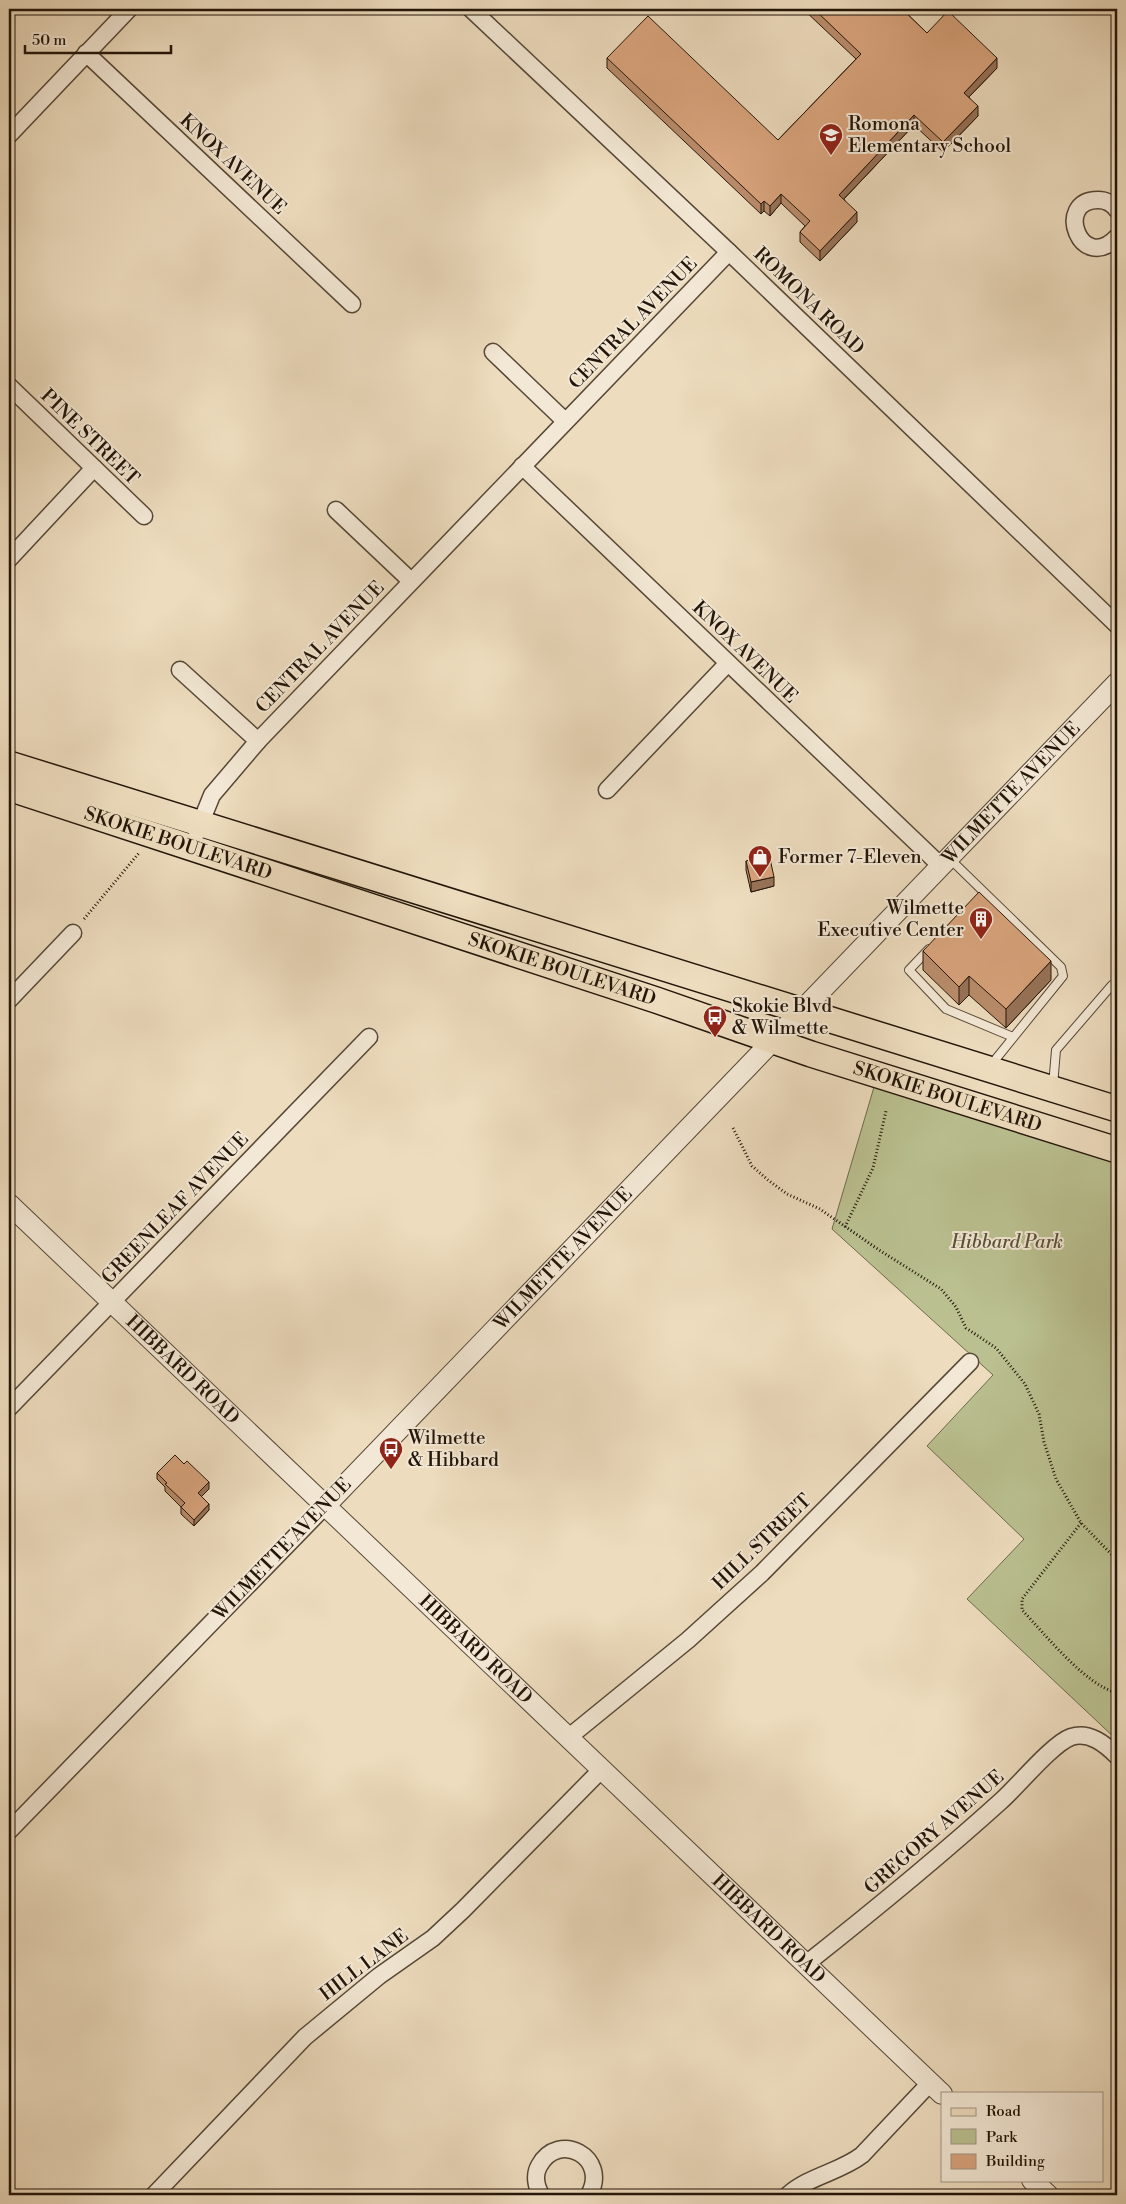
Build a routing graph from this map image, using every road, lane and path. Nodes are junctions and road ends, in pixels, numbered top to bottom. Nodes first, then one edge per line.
1 (129, 9) edge
2 (471, 9) edge
3 (86, 53) junction
4 (9, 134) edge
5 (1117, 210) edge
6 (1117, 237) edge
7 (729, 252) junction
8 (352, 304) dead end
9 (493, 352) dead end
10 (9, 386) edge
11 (565, 421) junction
12 (522, 466) junction
13 (94, 468) junction
14 (336, 510) dead end
15 (144, 516) dead end
16 (9, 559) edge
17 (411, 582) junction
18 (1117, 625) edge
19 (728, 663) junction
20 (180, 670) dead end
21 (1117, 683) edge
22 (258, 741) junction
23 (9, 764) edge
24 (9, 788) edge
25 (607, 790) dead end
26 (199, 824) junction
27 (191, 848) junction
28 (141, 852) dead end
29 (945, 862) junction
30 (983, 890) junction
31 (976, 898) edge
32 (72, 933) joint
33 (936, 941) edge
34 (1117, 987) edge
35 (9, 1000) edge
36 (802, 1010) junction
37 (369, 1037) dead end
38 (1013, 1037) junction
39 (772, 1040) junction
40 (988, 1068) junction
41 (1053, 1088) junction
42 (1117, 1109) edge
43 (886, 1111) dead end
44 (733, 1128) dead end
45 (1117, 1150) edge
46 (9, 1204) edge
47 (845, 1226) junction
48 (112, 1302) junction
49 (970, 1362) dead end
50 (9, 1408) edge
51 (326, 1505) junction
52 (1081, 1522) junction
53 (1117, 1560) edge
54 (1117, 1693) edge
55 (569, 1737) junction
56 (1117, 1756) edge
57 (602, 1769) junction
58 (9, 1831) edge
59 (806, 1964) junction
60 (936, 2089) edge
61 (1034, 2182) edge
62 (154, 2195) edge
63 (541, 2195) edge
64 (589, 2195) edge
65 (788, 2195) edge
66 (1048, 2195) edge

1 - 3 street
2 - 7 street, ROMONA ROAD
3 - 4 street
3 - 8 street, KNOX AVENUE
5 - 6 street
7 - 11 street, CENTRAL AVENUE
7 - 18 street, ROMONA ROAD
9 - 11 street
10 - 13 street, PINE STREET
11 - 12 street, CENTRAL AVENUE
12 - 17 street, CENTRAL AVENUE
12 - 19 street, KNOX AVENUE
13 - 15 street, PINE STREET
13 - 16 street
14 - 17 street, CENTRAL AVENUE
17 - 22 street, CENTRAL AVENUE
19 - 25 street
19 - 29 street, KNOX AVENUE
20 - 22 street, CENTRAL AVENUE
21 - 29 street, WILMETTE AVENUE
22 - 26 street, CENTRAL AVENUE
23 - 26 main road, SKOKIE BOULEVARD
24 - 27 main road, SKOKIE BOULEVARD
26 - 27 street, CENTRAL AVENUE
26 - 36 main road, SKOKIE BOULEVARD
27 - 39 main road, SKOKIE BOULEVARD
28 - 32 path
29 - 30 lane
29 - 36 street, WILMETTE AVENUE
30 - 31 lane
30 - 38 lane
32 - 35 street
33 - 38 lane
34 - 41 lane
36 - 39 street, WILMETTE AVENUE
36 - 40 main road, SKOKIE BOULEVARD
37 - 48 street, GREENLEAF AVENUE
38 - 40 lane
39 - 45 main road, SKOKIE BOULEVARD
39 - 51 street, WILMETTE AVENUE
40 - 41 main road, SKOKIE BOULEVARD
41 - 42 main road, SKOKIE BOULEVARD
43 - 47 path
44 - 47 path
46 - 48 street, HIBBARD ROAD
47 - 52 path
48 - 50 street, GREENLEAF AVENUE
48 - 51 street, HIBBARD ROAD
49 - 55 street, HILL STREET
51 - 55 street, HIBBARD ROAD
51 - 58 street, WILMETTE AVENUE
52 - 53 path
52 - 54 path
55 - 57 street, HIBBARD ROAD
56 - 59 street, GREGORY AVENUE
57 - 59 street, HIBBARD ROAD
57 - 62 street, HILL LANE
59 - 60 street, HIBBARD ROAD
60 - 65 street
61 - 66 street
63 - 64 street

